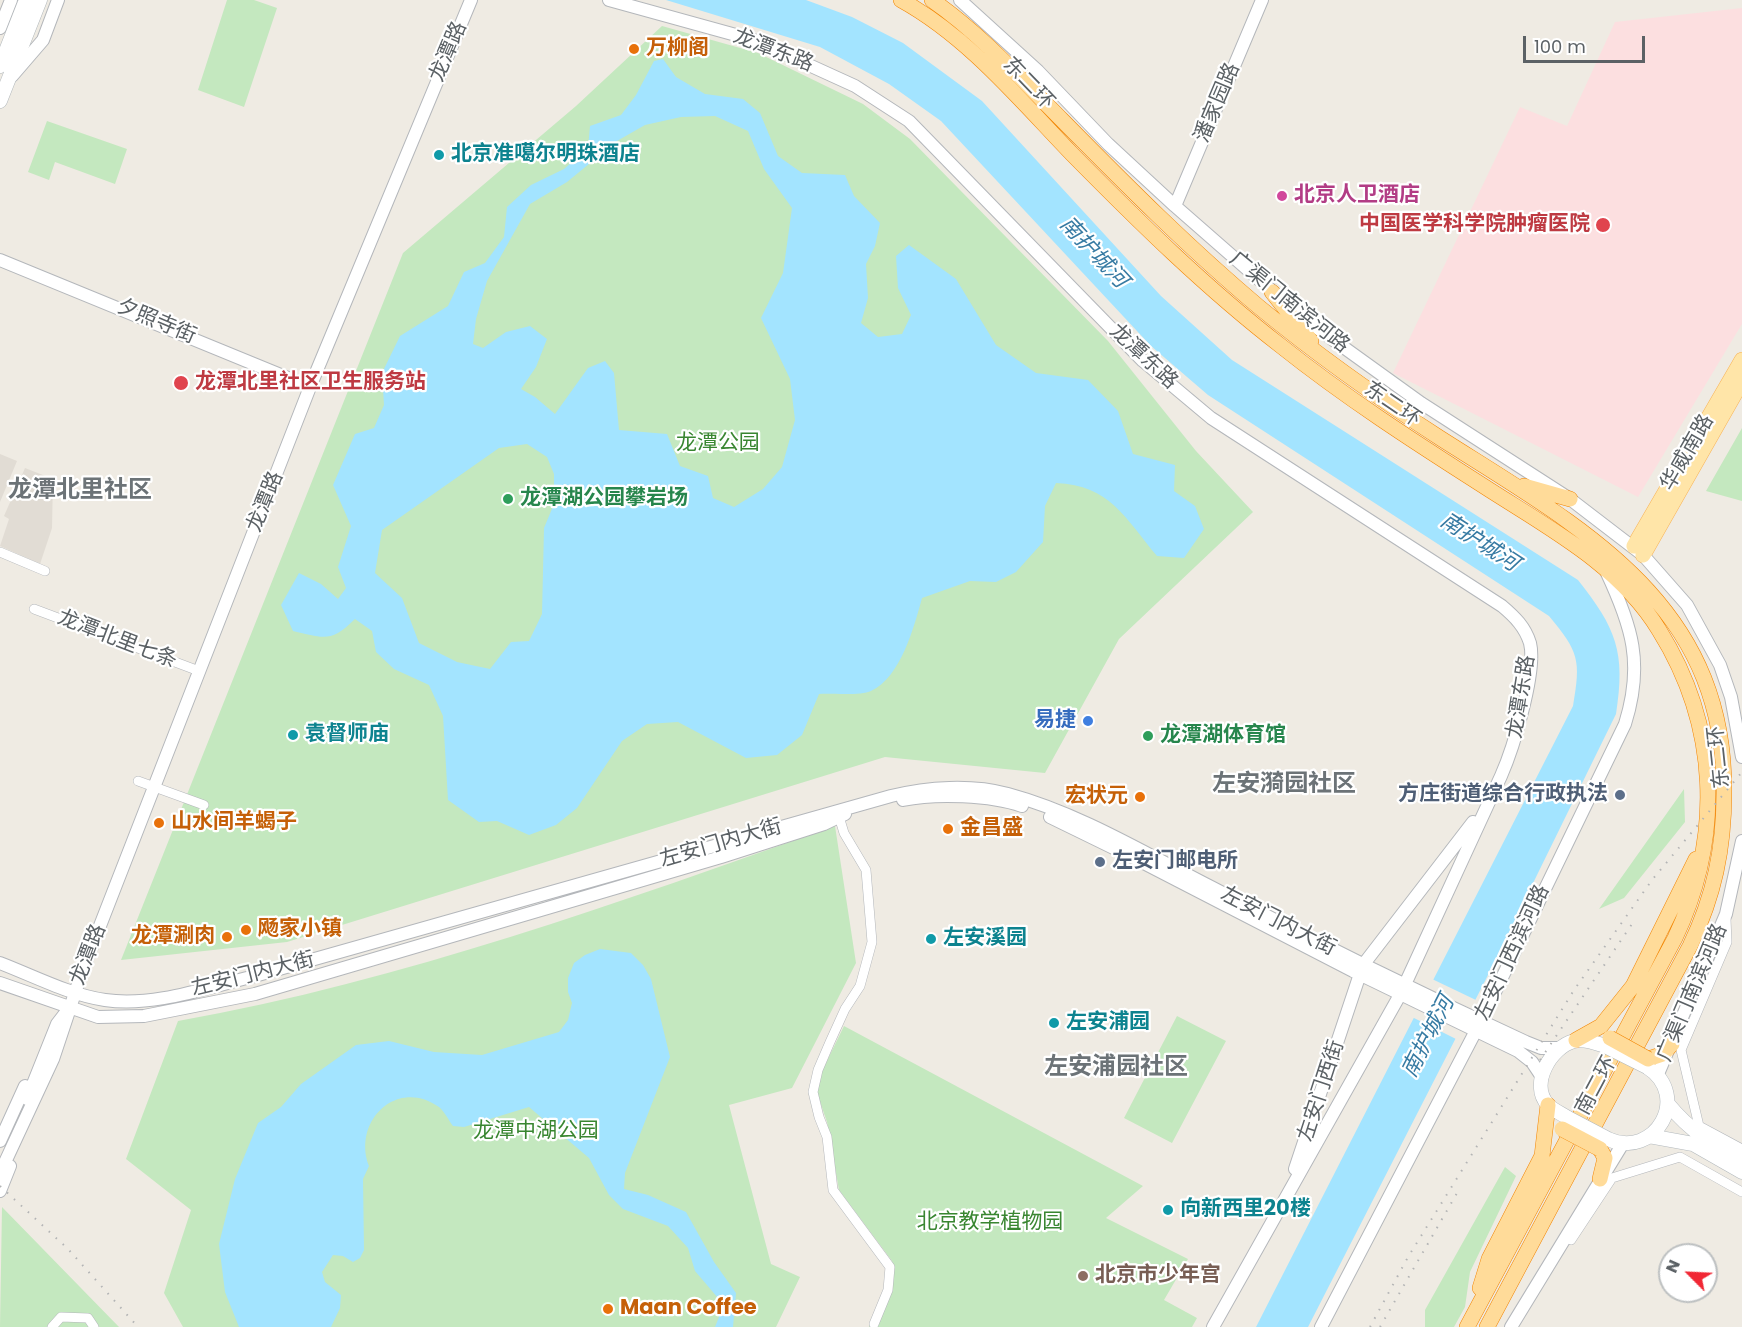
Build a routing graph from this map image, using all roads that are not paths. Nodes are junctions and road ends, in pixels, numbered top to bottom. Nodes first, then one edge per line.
1 (11, 0) edge
2 (26, 0) edge
3 (40, 0) edge
4 (58, 0) edge
5 (471, 0) edge
6 (609, 0) edge
7 (901, 0) edge
8 (932, 0) edge
9 (960, 0) edge
10 (1262, 0) edge
11 (0, 28) edge
12 (0, 66) edge
13 (9, 79) junction
14 (0, 101) edge
15 (1174, 206) junction
16 (0, 260) edge
17 (1272, 292) junction
18 (1326, 360) junction
19 (1742, 360) edge
20 (1742, 381) edge
21 (310, 387) junction
22 (1508, 482) junction
23 (1570, 498) junction
24 (1638, 550) junction
25 (0, 552) edge
26 (1604, 567) junction
27 (45, 571) dead end
28 (34, 609) dead end
29 (199, 671) junction
30 (1742, 757) edge
31 (138, 781) dead end
32 (153, 786) junction
33 (204, 805) dead end
34 (1485, 807) junction
35 (838, 814) junction
36 (1706, 837) junction
37 (1742, 842) edge
38 (1719, 866) joint
39 (1726, 914) junction
40 (0, 963) edge
41 (1361, 969) junction
42 (0, 983) edge
43 (1633, 986) junction
44 (1403, 988) junction
45 (75, 992) junction
46 (69, 1008) junction
47 (1475, 1024) junction
48 (1576, 1040) junction
49 (1607, 1042) junction
50 (1672, 1044) joint
51 (1558, 1048) junction
52 (1651, 1066) junction
53 (1542, 1077) junction
54 (1668, 1104) junction
55 (1548, 1105) junction
56 (1565, 1123) junction
57 (1649, 1136) junction
58 (0, 1141) edge
59 (1604, 1144) junction
60 (1622, 1145) junction
61 (1742, 1149) edge
62 (1542, 1156) junction
63 (0, 1157) edge
64 (1742, 1160) edge
65 (1742, 1172) edge
66 (0, 1173) edge
67 (1600, 1179) junction
68 (0, 1191) edge
69 (1742, 1192) edge
70 (1280, 1207) junction
71 (1522, 1308) junction
72 (874, 1324) dead end
73 (1468, 1324) edge
74 (52, 1327) edge
75 (94, 1327) edge
76 (1214, 1327) edge
77 (1321, 1327) edge
78 (1487, 1327) edge
79 (1511, 1327) edge

1 - 11 street
2 - 12 main road
3 - 13 main road
4 - 13 street
5 - 21 street, 龙潭路
6 - 34 street, 龙潭东路
7 - 26 highway, 东二环
8 - 18 highway, 东二环
9 - 15 street, 广渠门南滨河路
10 - 15 street, 潘家园路
13 - 14 main road
15 - 17 street, 广渠门南滨河路
16 - 21 street, 夕照寺街
17 - 18 highway
17 - 23 street, 广渠门南滨河路
18 - 22 highway, 东二环
19 - 24 main road, 华威南路
20 - 24 main road, 华威南路
21 - 29 street, 龙潭路
22 - 23 highway
22 - 38 highway, 东二环
23 - 24 street, 广渠门南滨河路
24 - 30 street, 广渠门南滨河路
25 - 27 street
26 - 36 highway, 东二环
26 - 47 street, 左安门西滨河路
28 - 29 street, 龙潭北里七条
29 - 32 street, 龙潭路
31 - 32 street
32 - 33 street
32 - 45 street, 龙潭路
34 - 41 street, 龙潭东路
34 - 44 street, 龙潭东路
35 - 41 street, 左安门内大街
35 - 45 street, 左安门内大街
35 - 46 street, 左安门内大街
35 - 72 street
36 - 43 highway
36 - 73 highway, 南二环
37 - 39 street, 广渠门南滨河路
38 - 78 highway, 南二环
39 - 50 street, 广渠门南滨河路
39 - 61 street
40 - 45 street, 左安门内大街
41 - 44 street, 左安门内大街
41 - 70 street, 左安门西街
42 - 46 street, 左安门内大街
43 - 48 highway
43 - 49 highway
44 - 47 street, 左安门内大街
44 - 70 street, 左安门西街
45 - 46 street, 龙潭路
46 - 58 street, 龙潭路
46 - 63 street, 龙潭路
46 - 66 street, 龙潭路
46 - 68 street, 龙潭路
47 - 51 street
47 - 53 street
47 - 77 street, 左安门西滨河路
48 - 49 main road
48 - 51 main road
49 - 52 highway, bridge
50 - 52 highway
51 - 53 main road
52 - 54 main road
53 - 55 main road
54 - 57 main road
54 - 64 main road
55 - 56 main road
55 - 62 highway
56 - 59 highway, bridge
56 - 62 highway
57 - 60 main road
57 - 65 main road
59 - 60 main road
59 - 67 highway
60 - 67 street
62 - 73 highway
67 - 71 street
69 - 71 street
70 - 76 street, 左安门西街
71 - 79 street
74 - 75 street

